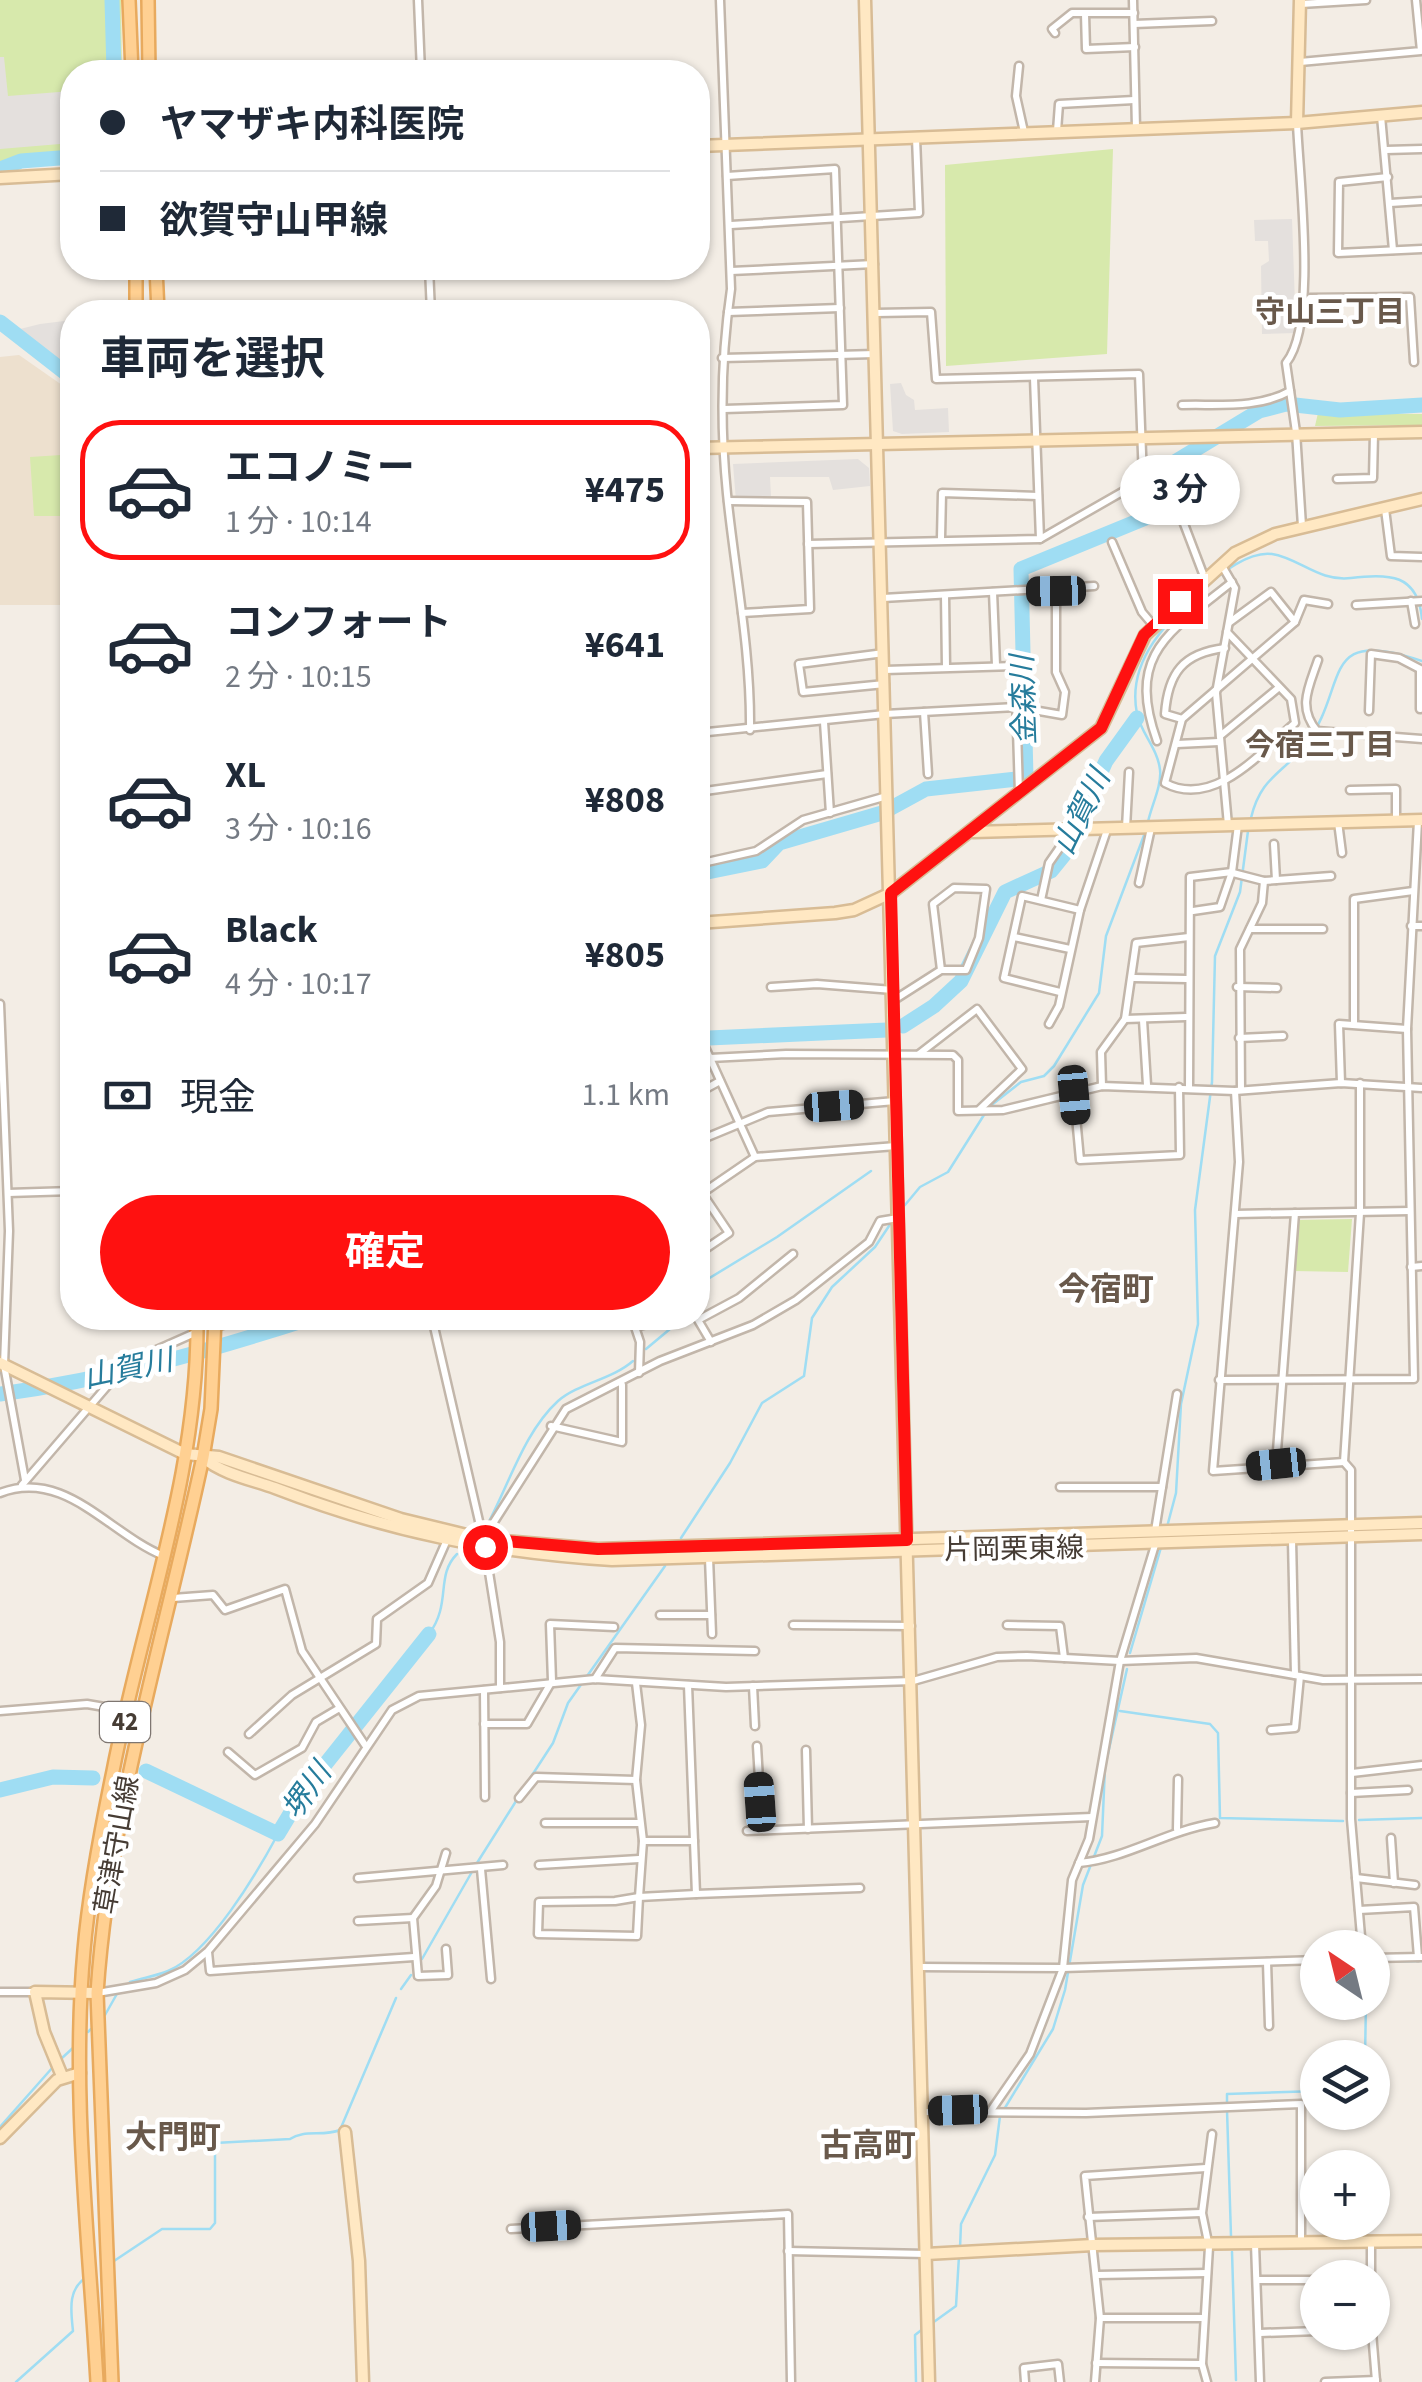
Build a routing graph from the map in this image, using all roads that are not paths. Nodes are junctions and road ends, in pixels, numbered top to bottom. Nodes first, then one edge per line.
1 (129, 0) edge
2 (148, 0) edge
3 (418, 0) edge
4 (720, 0) edge
5 (864, 0) edge
6 (1133, 0) edge
7 (1366, 0) edge
8 (1416, 0) edge
9 (1300, 2) edge
10 (1134, 13) junction
11 (1086, 14) junction
12 (1212, 20) dead end
13 (1134, 24) junction
14 (1054, 33) dead end
15 (1135, 48) junction
16 (132, 60) edge
17 (149, 60) edge
18 (420, 60) edge
19 (1300, 62) junction
20 (1019, 66) dead end
21 (1134, 100) junction
22 (1422, 112) edge
23 (1380, 115) junction
24 (1297, 122) junction
25 (1136, 128) junction
26 (1056, 131) junction
27 (1024, 132) junction
28 (916, 136) junction
29 (868, 140) junction
30 (726, 145) junction
31 (710, 146) edge
32 (1422, 148) edge
33 (1386, 150) junction
34 (60, 175) edge
35 (727, 176) junction
36 (1388, 177) junction
37 (0, 178) edge
38 (1422, 201) edge
39 (1390, 203) junction
40 (872, 215) junction
41 (837, 217) junction
42 (731, 226) junction
43 (1422, 248) edge
44 (1392, 250) junction
45 (874, 264) junction
46 (838, 266) junction
47 (731, 272) junction
48 (1304, 306) junction
49 (840, 308) junction
50 (728, 312) junction
51 (876, 313) junction
52 (841, 354) junction
53 (876, 354) junction
54 (722, 358) junction
55 (1414, 362) dead end
56 (1034, 378) junction
57 (1290, 392) junction
58 (1182, 405) dead end
59 (724, 409) junction
60 (1296, 432) junction
61 (1374, 432) junction
62 (1422, 432) edge
63 (1141, 436) junction
64 (1036, 439) junction
65 (878, 444) junction
66 (725, 447) junction
67 (710, 448) edge
68 (1337, 479) dead end
69 (1422, 489) edge
70 (1038, 496) junction
71 (1422, 499) edge
72 (728, 501) junction
73 (1212, 503) dead end
74 (1385, 509) junction
75 (1302, 528) junction
76 (941, 538) junction
77 (1040, 539) junction
78 (882, 540) junction
79 (1112, 542) dead end
80 (808, 544) junction
81 (1422, 557) edge
82 (1221, 564) junction
83 (1204, 579) junction
84 (1232, 582) junction
85 (1094, 586) dead end
86 (1056, 591) junction
87 (993, 592) junction
88 (945, 594) junction
89 (883, 598) junction
90 (1422, 600) edge
91 (1410, 601) junction
92 (1328, 604) dead end
93 (1356, 605) dead end
94 (742, 613) junction
95 (1295, 622) junction
96 (1414, 624) dead end
97 (1154, 625) junction
98 (1228, 627) junction
99 (1225, 648) junction
100 (885, 653) junction
101 (1250, 660) junction
102 (1318, 660) dead end
103 (996, 665) junction
104 (946, 667) junction
105 (885, 670) junction
106 (1421, 670) edge
107 (886, 684) junction
108 (1277, 689) junction
109 (1216, 691) junction
110 (1016, 708) junction
111 (1420, 708) edge
112 (1369, 711) dead end
113 (924, 712) junction
114 (885, 714) junction
115 (1182, 719) junction
116 (824, 722) junction
117 (750, 730) junction
118 (710, 732) edge
119 (1219, 739) junction
120 (1422, 739) edge
121 (1156, 741) dead end
122 (1177, 744) junction
123 (1129, 772) dead end
124 (828, 774) junction
125 (928, 774) dead end
126 (1223, 784) junction
127 (710, 790) edge
128 (1350, 790) dead end
129 (1019, 794) junction
130 (888, 795) junction
131 (830, 812) junction
132 (1420, 820) edge
133 (1396, 821) junction
134 (1338, 822) junction
135 (1233, 826) junction
136 (1151, 828) junction
137 (1126, 829) junction
138 (1072, 830) junction
139 (1107, 830) junction
140 (972, 832) junction
141 (1274, 844) dead end
142 (1342, 853) dead end
143 (710, 861) edge
144 (1234, 874) junction
145 (1331, 876) dead end
146 (1276, 880) junction
147 (1264, 881) junction
148 (1139, 884) dead end
149 (1414, 892) junction
150 (891, 893) junction
151 (1041, 900) junction
152 (1080, 910) junction
153 (1193, 911) junction
154 (710, 922) edge
155 (1411, 926) junction
156 (1422, 926) edge
157 (1323, 929) dead end
158 (1250, 930) junction
159 (1189, 937) junction
160 (1014, 938) junction
161 (1070, 950) junction
162 (941, 970) junction
163 (1134, 978) junction
164 (1188, 979) junction
165 (771, 987) dead end
166 (1237, 987) junction
167 (1277, 988) dead end
168 (1060, 992) junction
169 (894, 995) junction
170 (0, 1004) edge
171 (1186, 1016) junction
172 (1125, 1019) junction
173 (1144, 1020) junction
174 (1049, 1024) dead end
175 (1354, 1024) junction
176 (1407, 1029) junction
177 (1283, 1036) dead end
178 (1238, 1038) junction
179 (918, 1055) junction
180 (896, 1056) junction
181 (710, 1058) joint
182 (720, 1082) junction
183 (1341, 1083) junction
184 (1360, 1084) junction
185 (1147, 1085) junction
186 (1102, 1086) junction
187 (710, 1087) edge
188 (1180, 1087) junction
189 (1189, 1088) junction
190 (1407, 1088) junction
191 (1422, 1088) edge
192 (1238, 1091) junction
193 (1074, 1095) junction
194 (896, 1101) junction
195 (982, 1110) junction
196 (737, 1122) junction
197 (710, 1135) edge
198 (897, 1146) junction
199 (755, 1157) junction
200 (710, 1188) edge
201 (60, 1191) edge
202 (8, 1192) junction
203 (710, 1208) edge
204 (1410, 1211) junction
205 (1294, 1213) junction
206 (1360, 1213) junction
207 (1235, 1214) junction
208 (899, 1218) junction
209 (710, 1246) edge
210 (793, 1254) dead end
211 (1422, 1266) edge
212 (1410, 1267) junction
213 (710, 1314) edge
214 (215, 1330) edge
215 (435, 1330) edge
216 (635, 1330) edge
217 (704, 1330) edge
218 (197, 1332) joint
219 (712, 1342) junction
220 (1418, 1350) edge
221 (2, 1364) edge
222 (638, 1374) junction
223 (1219, 1380) junction
224 (1280, 1381) junction
225 (1347, 1382) junction
226 (622, 1384) junction
227 (1176, 1394) dead end
228 (85, 1408) junction
229 (551, 1426) junction
230 (185, 1454) junction
231 (203, 1457) junction
232 (1344, 1462) junction
233 (1276, 1464) junction
234 (23, 1482) junction
235 (1060, 1487) dead end
236 (1162, 1487) junction
237 (0, 1493) edge
238 (1422, 1523) edge
239 (1162, 1531) junction
240 (1350, 1531) junction
241 (1422, 1534) edge
242 (1292, 1540) junction
243 (446, 1542) junction
244 (484, 1543) junction
245 (908, 1545) junction
246 (1155, 1545) junction
247 (164, 1556) junction
248 (709, 1557) junction
249 (172, 1598) junction
250 (660, 1615) dead end
251 (711, 1615) junction
252 (793, 1625) dead end
253 (1007, 1625) dead end
254 (911, 1626) junction
255 (614, 1627) dead end
256 (712, 1634) dead end
257 (755, 1651) dead end
258 (1064, 1658) junction
259 (1120, 1661) junction
260 (1297, 1676) junction
261 (319, 1680) junction
262 (592, 1680) junction
263 (1422, 1680) edge
264 (913, 1681) junction
265 (1353, 1681) junction
266 (552, 1682) junction
267 (636, 1682) junction
268 (688, 1685) junction
269 (754, 1686) junction
270 (500, 1688) junction
271 (484, 1690) junction
272 (338, 1709) junction
273 (0, 1711) edge
274 (128, 1711) junction
275 (484, 1724) junction
276 (755, 1726) dead end
277 (1271, 1730) dead end
278 (249, 1734) dead end
279 (366, 1745) junction
280 (757, 1746) dead end
281 (806, 1750) dead end
282 (228, 1752) dead end
283 (1422, 1765) edge
284 (1352, 1773) junction
285 (1178, 1779) dead end
286 (636, 1780) junction
287 (1408, 1790) dead end
288 (1351, 1793) junction
289 (485, 1797) dead end
290 (519, 1798) dead end
291 (1092, 1817) junction
292 (640, 1822) junction
293 (545, 1823) dead end
294 (1215, 1823) dead end
295 (916, 1825) junction
296 (808, 1828) junction
297 (1177, 1829) junction
298 (762, 1830) junction
299 (748, 1831) dead end
300 (1391, 1838) dead end
301 (694, 1840) junction
302 (642, 1841) junction
303 (446, 1854) dead end
304 (639, 1859) junction
305 (1078, 1864) junction
306 (502, 1865) dead end
307 (539, 1865) dead end
308 (479, 1869) junction
309 (440, 1872) junction
310 (358, 1878) dead end
311 (1356, 1878) junction
312 (1394, 1883) junction
313 (1415, 1885) dead end
314 (860, 1888) dead end
315 (696, 1894) junction
316 (639, 1896) junction
317 (1359, 1910) junction
318 (413, 1918) junction
319 (358, 1921) dead end
320 (1361, 1930) edge
321 (446, 1949) dead end
322 (208, 1950) junction
323 (414, 1957) junction
324 (1420, 1957) edge
325 (1390, 1958) edge
326 (1300, 1961) edge
327 (1267, 1962) junction
328 (921, 1966) junction
329 (1063, 1968) junction
330 (492, 1979) dead end
331 (0, 1992) edge
332 (35, 1992) junction
333 (82, 1993) junction
334 (97, 1994) junction
335 (1269, 2026) dead end
336 (80, 2073) junction
337 (62, 2076) junction
338 (992, 2109) junction
339 (925, 2112) junction
340 (345, 2132) dead end
341 (1212, 2134) dead end
342 (0, 2138) edge
343 (1206, 2168) junction
344 (1202, 2213) junction
345 (1088, 2217) junction
346 (511, 2228) dead end
347 (1422, 2241) edge
348 (1301, 2242) junction
349 (1371, 2242) junction
350 (1255, 2244) junction
351 (1093, 2245) junction
352 (1209, 2247) junction
353 (788, 2252) junction
354 (926, 2254) junction
355 (1371, 2260) edge
356 (1207, 2273) junction
357 (1096, 2276) junction
358 (1258, 2280) junction
359 (1300, 2280) edge
360 (1100, 2318) junction
361 (1204, 2318) junction
362 (1300, 2332) edge
363 (1260, 2333) junction
364 (1373, 2350) edge
365 (1096, 2363) junction
366 (1202, 2364) junction
367 (1376, 2381) edge
368 (97, 2382) edge
369 (112, 2382) edge
370 (363, 2382) edge
371 (791, 2382) edge
372 (929, 2382) edge
373 (1025, 2382) edge
374 (1060, 2382) edge
375 (1095, 2382) edge
376 (1207, 2382) edge
377 (1260, 2382) edge
378 (1325, 2382) edge

1 - 16 main road
2 - 17 main road
3 - 18 street
4 - 30 street
5 - 29 street
6 - 10 street
7 - 9 street
8 - 19 street
9 - 19 street
10 - 11 street
10 - 13 street
11 - 14 street
11 - 15 street
12 - 13 street
13 - 15 street
15 - 21 street
19 - 24 street
20 - 27 street
21 - 25 street
21 - 26 street
22 - 23 street
23 - 24 street
23 - 33 street
24 - 25 street
24 - 48 street
25 - 26 street
26 - 27 street
27 - 28 street
28 - 29 street
28 - 40 street
29 - 30 street
29 - 40 street
30 - 31 street
30 - 35 street
32 - 33 street
33 - 36 street
34 - 37 street
35 - 41 street
35 - 42 street
36 - 39 street
36 - 44 street
38 - 39 street
39 - 44 street
40 - 41 street
40 - 45 street
41 - 42 street
41 - 46 street
42 - 47 street
43 - 44 street
45 - 46 street
45 - 51 street
46 - 47 street
46 - 49 street
47 - 50 street
48 - 55 street
48 - 57 street
49 - 50 street
49 - 52 street
50 - 54 street
51 - 53 street
51 - 56 street
52 - 53 street
52 - 54 street
52 - 59 street
53 - 65 street
54 - 59 street
56 - 63 street
56 - 64 street
57 - 58 street
57 - 60 street
59 - 66 street
60 - 61 street
60 - 63 street
60 - 75 street
61 - 62 street
61 - 68 street
63 - 64 street
63 - 77 street
64 - 65 street
64 - 70 street
65 - 66 street
65 - 78 street
66 - 67 street
66 - 72 street
69 - 71 street
70 - 76 street
70 - 77 street
71 - 74 street
72 - 80 street
72 - 94 street
73 - 83 street
74 - 75 street
74 - 81 street
75 - 82 street
76 - 77 street
76 - 78 street
78 - 80 street
78 - 89 street
79 - 97 street
80 - 94 street
82 - 83 street
82 - 84 street
83 - 97 street
84 - 98 street
84 - 121 street
85 - 86 street
86 - 87 street
86 - 110 street
87 - 88 street
87 - 103 street
88 - 89 street
88 - 104 street
89 - 100 street
90 - 91 street
91 - 93 street
91 - 96 street
92 - 95 street
94 - 117 street
95 - 98 street
95 - 101 street
97 - 129 street
98 - 99 street
98 - 101 street
99 - 109 street
99 - 115 street
100 - 105 street
100 - 107 street
101 - 108 street
101 - 109 street
102 - 120 street
103 - 104 street
103 - 110 street
104 - 105 street
105 - 107 street
106 - 111 street
106 - 112 street
107 - 114 street
108 - 119 street
108 - 126 street
109 - 115 street
109 - 119 street
110 - 113 street
110 - 129 street
113 - 114 street
113 - 125 street
114 - 116 street
114 - 130 street
115 - 122 street
116 - 117 street
116 - 124 street
117 - 118 street
119 - 122 street
119 - 126 street
122 - 126 street
123 - 137 street
124 - 127 street
124 - 131 street
126 - 135 street
128 - 133 street
129 - 140 street
130 - 131 street
130 - 150 street
131 - 143 street
132 - 133 street
132 - 149 street
133 - 134 street
134 - 135 street
134 - 142 street
135 - 136 street
135 - 144 street
136 - 137 street
136 - 148 street
137 - 139 street
138 - 139 street
138 - 140 street
138 - 151 street
139 - 152 street
140 - 150 street
141 - 146 street
144 - 147 street
144 - 153 street
144 - 153 street
145 - 146 street
146 - 147 street
147 - 158 street
149 - 155 street
149 - 175 street
150 - 154 street
150 - 169 street
151 - 152 street
151 - 160 street
152 - 161 street
153 - 159 street
155 - 156 street
155 - 176 street
157 - 158 street
158 - 166 street
159 - 163 street
159 - 164 street
160 - 161 street
160 - 168 street
161 - 168 street
162 - 162 street
162 - 169 street
163 - 164 street
163 - 172 street
164 - 171 street
165 - 169 street
166 - 167 street
166 - 178 street
168 - 174 street
169 - 180 street
170 - 202 street
171 - 173 street
171 - 189 street
172 - 173 street
172 - 186 street
173 - 185 street
175 - 176 street
175 - 183 street
176 - 190 street
177 - 178 street
178 - 192 street
179 - 180 street
179 - 195 street
179 - 195 street
180 - 181 street
180 - 194 street
181 - 182 street
182 - 187 street
182 - 196 street
183 - 184 street
183 - 192 street
184 - 190 street
184 - 206 street
185 - 186 street
185 - 188 street
186 - 193 street
188 - 189 street
188 - 193 street
189 - 192 street
190 - 191 street
190 - 204 street
192 - 207 street
193 - 195 street
194 - 196 street
194 - 198 street
196 - 197 street
196 - 199 street
198 - 199 street
198 - 208 street
199 - 200 street
201 - 202 street
202 - 221 street
203 - 209 street
204 - 206 street
204 - 212 street
205 - 206 street
205 - 207 street
205 - 224 street
206 - 225 street
207 - 223 street
208 - 219 street
208 - 245 street
210 - 213 street
211 - 212 street
212 - 220 street
214 - 231 main road, 草津守山線 / 42
215 - 244 street
216 - 222 street
217 - 219 street
218 - 228 street
218 - 230 main road, 草津守山線 / 42
219 - 222 street
220 - 225 street
221 - 228 street, 片岡栗東線
221 - 234 street
222 - 226 street
223 - 224 street
223 - 233 street
224 - 225 street
224 - 233 street
225 - 232 street
226 - 229 street
226 - 229 street
227 - 236 street
228 - 230 street, 片岡栗東線
228 - 234 street
229 - 244 street
230 - 231 street, 片岡栗東線
230 - 247 main road, 草津守山線 / 42
231 - 243 street, 片岡栗東線
231 - 244 street, 片岡栗東線
231 - 249 main road, 草津守山線 / 42
232 - 233 street
232 - 240 street
234 - 237 street
234 - 247 street
235 - 236 street
236 - 239 street
238 - 240 street, 片岡栗東線
239 - 240 street, 片岡栗東線
239 - 245 street, 片岡栗東線
240 - 241 street, 片岡栗東線
240 - 242 street, 片岡栗東線
240 - 265 street
242 - 246 street, 片岡栗東線
242 - 260 street
243 - 244 street, 片岡栗東線
243 - 261 street
244 - 245 street, 片岡栗東線
244 - 248 street, 片岡栗東線
244 - 270 street
245 - 246 street, 片岡栗東線
245 - 248 street, 片岡栗東線
245 - 254 street
246 - 259 street
247 - 274 main road, 草津守山線 / 42
248 - 251 street
249 - 261 street
249 - 334 main road, 草津守山線 / 42
250 - 251 street
251 - 256 street
252 - 254 street
253 - 258 street
254 - 264 street
255 - 266 street
257 - 262 street
258 - 259 street
258 - 264 street
259 - 260 street
259 - 291 street
260 - 265 street
260 - 277 street
261 - 272 street
261 - 278 street
262 - 266 street
262 - 267 street
263 - 265 street
264 - 269 street
264 - 295 street
265 - 284 street
266 - 270 street
266 - 275 street
267 - 268 street
267 - 286 street
268 - 269 street
268 - 301 street
269 - 276 street
270 - 271 street
271 - 275 street
271 - 279 street
272 - 279 street
272 - 282 street
273 - 274 street
274 - 333 main road, 草津守山線 / 42
275 - 289 street
279 - 322 street
280 - 298 street
281 - 296 street
283 - 284 street
284 - 288 street
285 - 297 street
286 - 290 street
286 - 292 street
287 - 288 street
288 - 311 street
291 - 295 street
291 - 305 street
292 - 293 street
292 - 302 street
294 - 297 street
295 - 296 street
295 - 328 street
296 - 298 street
297 - 305 street
298 - 299 street
300 - 312 street
301 - 302 street
301 - 315 street
302 - 304 street
303 - 309 street
304 - 307 street
304 - 316 street
305 - 329 street
306 - 308 street
308 - 309 street
308 - 330 street
309 - 310 street
309 - 318 street
311 - 312 street
311 - 317 street
312 - 313 street
314 - 315 street
315 - 316 street
316 - 316 street
317 - 320 street
317 - 324 street
318 - 319 street
318 - 323 street
321 - 323 street
322 - 323 street
322 - 334 street
324 - 325 street
326 - 327 street
327 - 329 street
327 - 335 street
328 - 329 street
328 - 339 street
329 - 338 street
331 - 332 street
332 - 333 street
332 - 337 street
333 - 334 street
333 - 336 main road, 草津守山線 / 42
334 - 369 main road, 草津守山線 / 42
336 - 337 street
336 - 368 main road, 草津守山線 / 42
337 - 342 street
338 - 339 street
338 - 348 street
339 - 354 street
340 - 370 street
341 - 343 street
343 - 344 street
343 - 345 street
344 - 345 street
344 - 352 street
345 - 351 street
346 - 353 street
347 - 349 street
348 - 349 street
348 - 350 street
349 - 355 street
350 - 352 street
350 - 358 street
351 - 352 street
351 - 354 street
351 - 357 street
352 - 356 street
353 - 354 street
353 - 371 street
354 - 372 street
356 - 357 street
356 - 361 street
357 - 360 street
358 - 359 street
358 - 363 street
360 - 361 street
360 - 365 street
361 - 366 street
362 - 363 street
363 - 377 street
364 - 367 street
365 - 366 street
365 - 375 street
366 - 376 street
367 - 378 street
373 - 374 street

